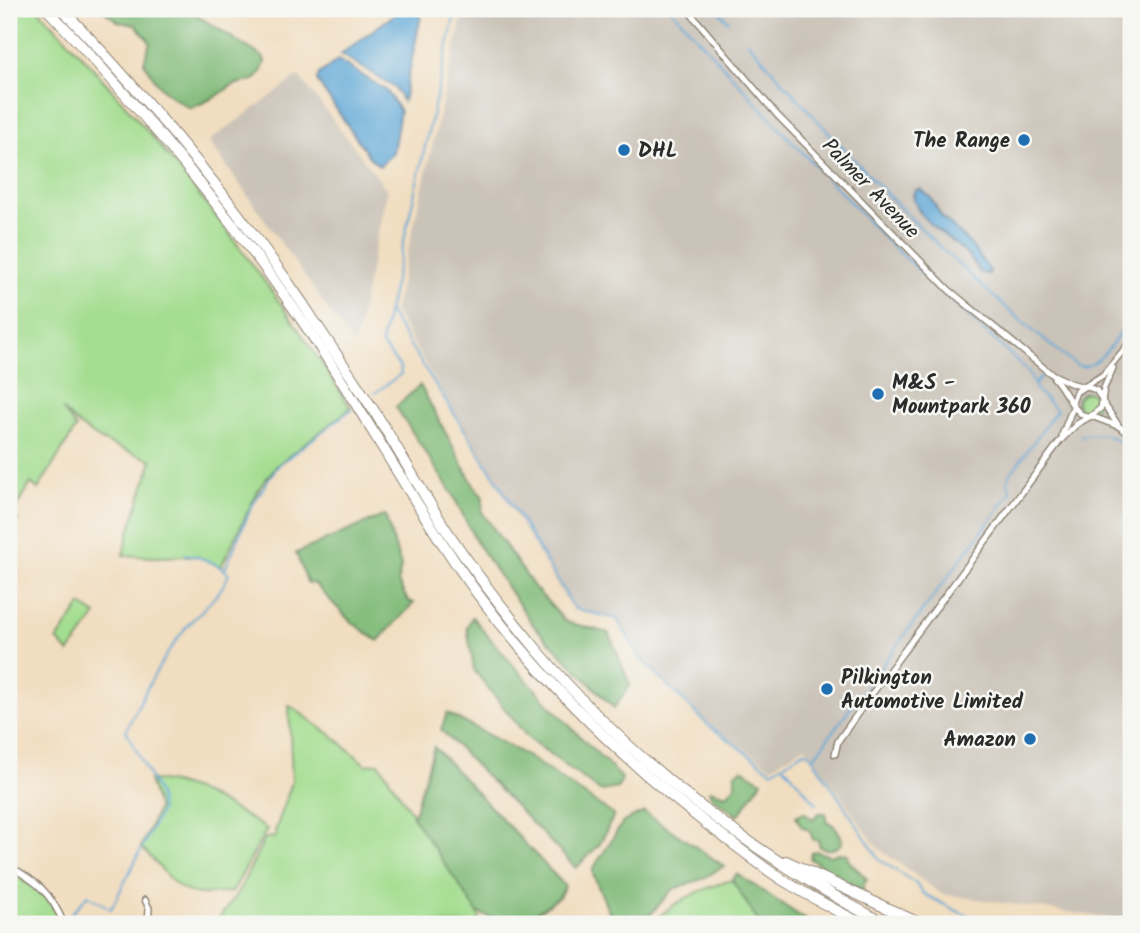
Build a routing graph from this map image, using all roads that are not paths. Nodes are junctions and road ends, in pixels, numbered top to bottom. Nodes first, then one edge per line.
1 (47, 9) edge
2 (62, 9) edge
3 (687, 9) edge
4 (1131, 341) edge
5 (1116, 362) junction
6 (1050, 373) junction
7 (1085, 387) junction
8 (1102, 400) junction
9 (1073, 405) junction
10 (1090, 417) junction
11 (1120, 427) junction
12 (1131, 436) edge
13 (1060, 441) junction
14 (835, 754) dead end
15 (760, 849) junction
16 (9, 866) edge
17 (783, 881) junction
18 (145, 900) dead end
19 (64, 924) edge
20 (148, 924) edge
21 (849, 924) edge
22 (862, 924) edge
23 (884, 924) edge
24 (921, 924) edge

1 - 17 highway
2 - 15 highway
3 - 6 street, Palmer Avenue
4 - 5 street
5 - 7 street
5 - 8 street
6 - 7 street
6 - 9 street
7 - 8 street
7 - 9 street
8 - 10 street
8 - 11 street
9 - 10 street
9 - 13 street
10 - 11 street
10 - 13 street
11 - 12 street
13 - 14 street
15 - 23 highway
15 - 24 highway
16 - 19 street
17 - 21 highway
17 - 22 highway
18 - 20 street

